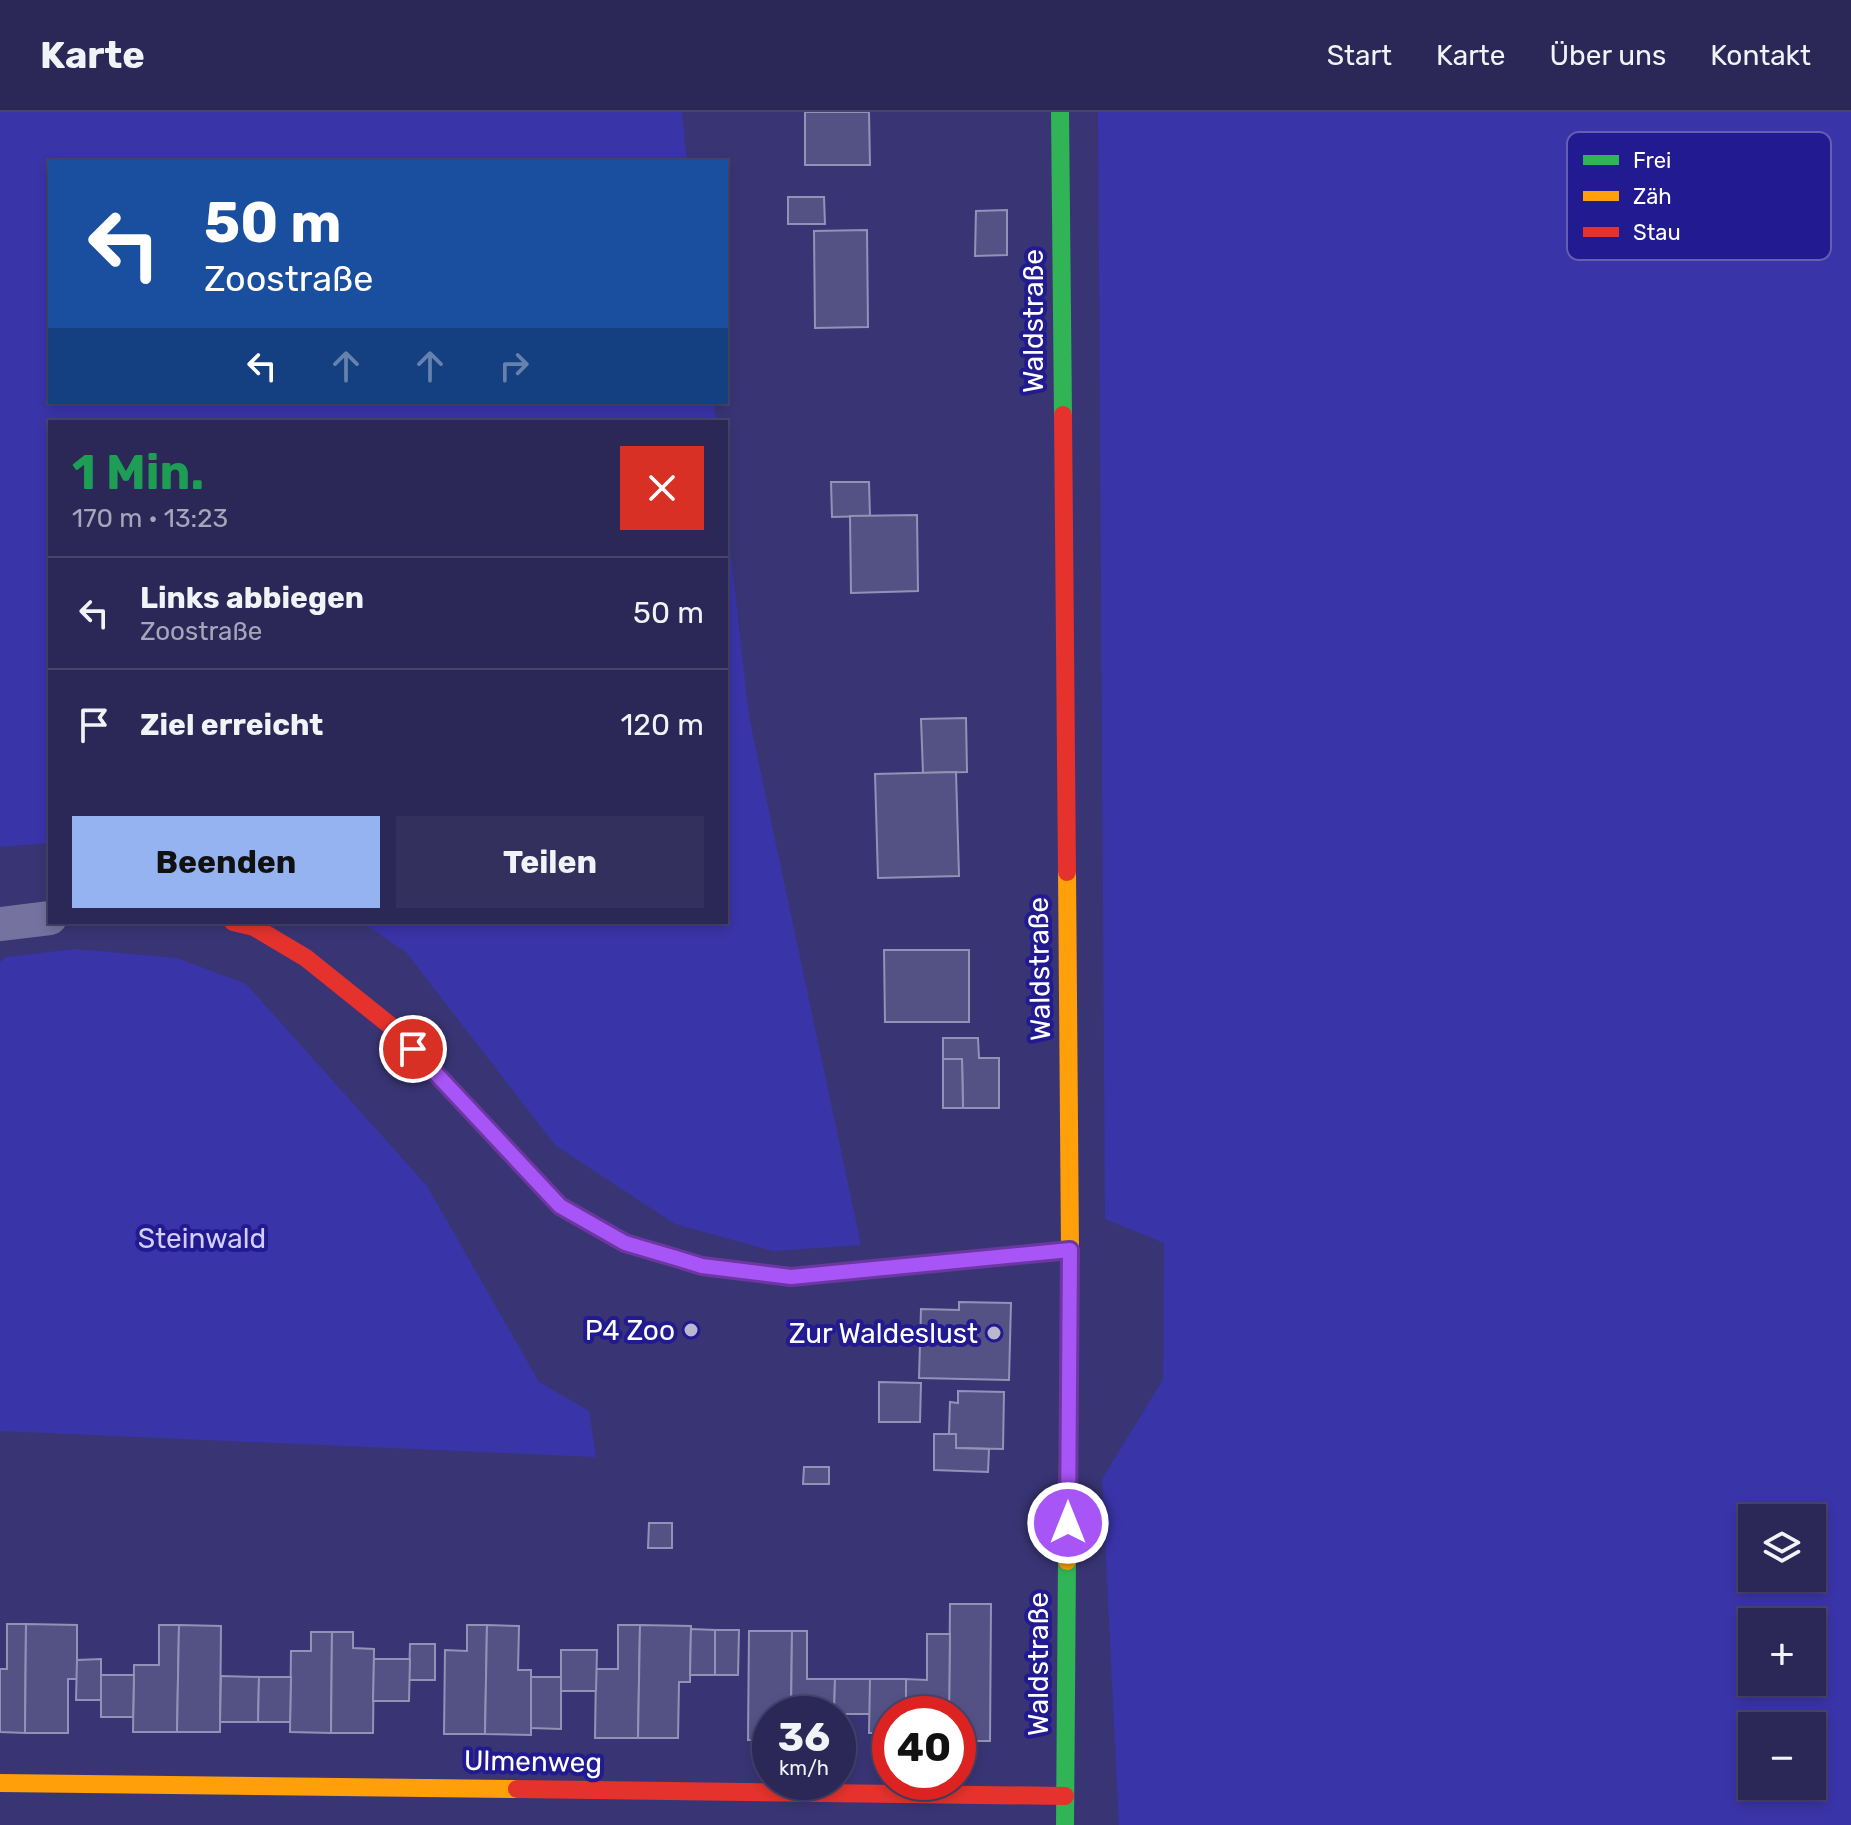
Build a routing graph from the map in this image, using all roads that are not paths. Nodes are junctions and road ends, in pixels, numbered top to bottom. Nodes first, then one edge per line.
1 (1060, 112) edge
2 (48, 918) edge
3 (0, 924) edge
4 (241, 924) edge
5 (1070, 1250) junction
6 (0, 1783) edge
7 (1065, 1796) junction
8 (1065, 1825) edge

1 - 5 street, Waldstraße
2 - 3 street
4 - 5 street
5 - 7 street, Waldstraße
6 - 7 street, Ulmenweg
7 - 8 street, Waldstraße

